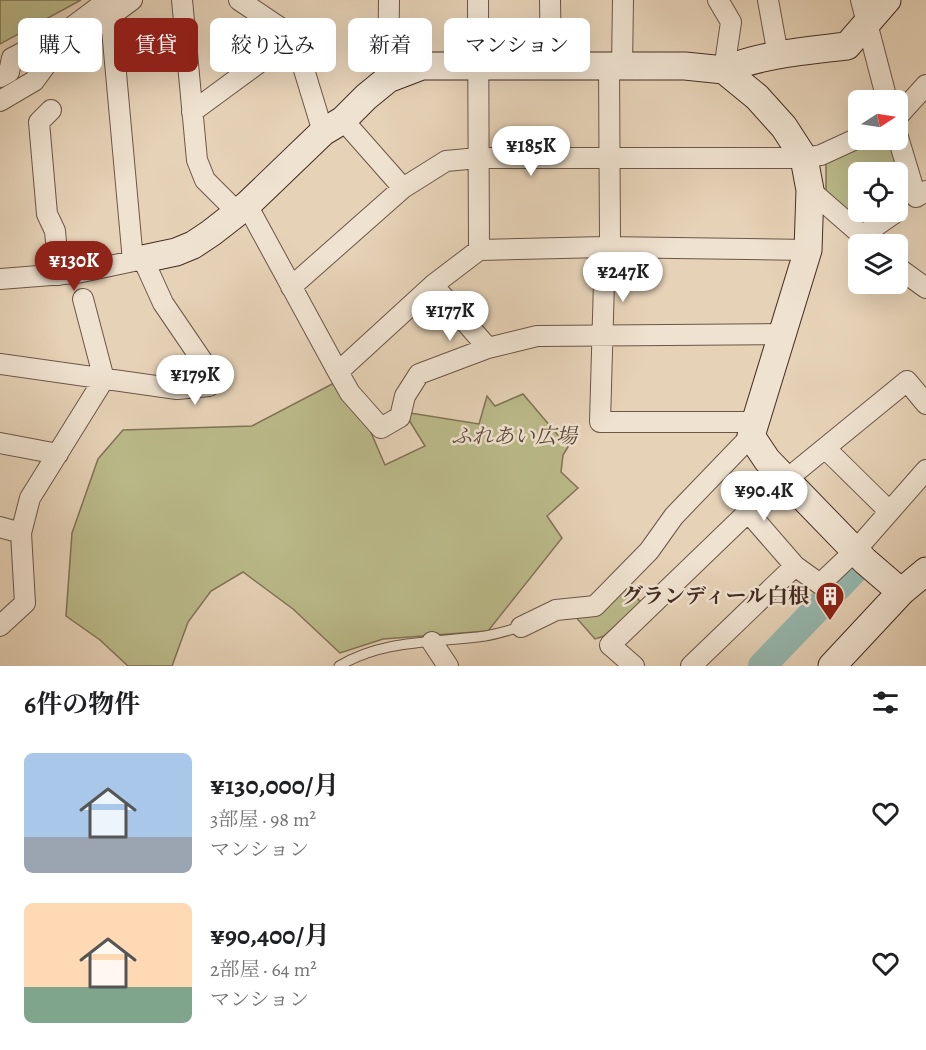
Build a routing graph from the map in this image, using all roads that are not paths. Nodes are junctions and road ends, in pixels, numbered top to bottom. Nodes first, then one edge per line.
1 (132, 0) edge
2 (182, 0) edge
3 (239, 0) edge
4 (389, 0) edge
5 (478, 0) edge
6 (550, 0) edge
7 (622, 0) edge
8 (718, 0) edge
9 (768, 0) edge
10 (887, 0) edge
11 (110, 9) edge
12 (863, 12) edge
13 (266, 18) edge
14 (478, 18) edge
15 (550, 18) edge
16 (18, 55) edge
17 (778, 55) junction
18 (444, 66) edge
19 (590, 66) edge
20 (616, 66) junction
21 (724, 70) junction
22 (41, 72) edge
23 (246, 72) edge
24 (309, 72) edge
25 (477, 72) edge
26 (0, 77) edge
27 (388, 79) junction
28 (926, 86) edge
29 (884, 90) edge
30 (0, 101) edge
31 (908, 105) edge
32 (51, 110) dead end
33 (192, 112) junction
34 (333, 126) junction
35 (848, 143) edge
36 (904, 150) edge
37 (478, 158) junction
38 (609, 158) junction
39 (804, 158) junction
40 (404, 188) junction
41 (810, 190) junction
42 (923, 198) edge
43 (908, 205) edge
44 (242, 209) junction
45 (885, 222) edge
46 (861, 234) edge
47 (874, 234) edge
48 (605, 247) junction
49 (479, 250) junction
50 (808, 250) junction
51 (138, 260) junction
52 (908, 275) edge
53 (0, 279) edge
54 (75, 282) junction
55 (433, 285) junction
56 (291, 287) junction
57 (926, 288) edge
58 (783, 334) junction
59 (604, 336) junction
60 (488, 348) junction
61 (0, 364) edge
62 (338, 372) junction
63 (104, 379) junction
64 (926, 404) edge
65 (754, 429) junction
66 (0, 443) edge
67 (825, 448) junction
68 (58, 454) junction
69 (926, 470) edge
70 (787, 479) junction
71 (889, 511) junction
72 (748, 512) junction
73 (0, 527) edge
74 (21, 533) junction
75 (855, 551) junction
76 (795, 567) junction
77 (926, 571) edge
78 (901, 592) junction
79 (5, 615) edge
80 (521, 627) joint
81 (432, 642) junction
82 (339, 666) edge
83 (447, 666) edge
84 (634, 666) edge
85 (691, 666) edge
86 (832, 666) edge

1 - 11 street
2 - 33 street
3 - 13 street
4 - 27 street
5 - 14 street
6 - 15 street
7 - 20 street
8 - 21 street
9 - 17 street
10 - 12 street
11 - 51 street
12 - 17 street
12 - 29 street
16 - 26 street
17 - 21 street
18 - 27 street
19 - 20 street
20 - 21 street
20 - 38 street
21 - 39 street
22 - 30 street
23 - 33 street
24 - 34 street
25 - 37 street
27 - 34 street
28 - 31 street
32 - 54 street
33 - 44 street
34 - 40 street
34 - 44 street
35 - 39 street
36 - 42 street
37 - 38 street
37 - 40 street
37 - 49 street
38 - 39 street
38 - 48 street
39 - 41 street
40 - 56 street
41 - 46 street
41 - 50 street
42 - 43 street
44 - 51 street
44 - 56 street
45 - 47 street
48 - 49 street
48 - 50 street
48 - 59 street
49 - 55 street
50 - 58 street
51 - 54 street
51 - 63 street
52 - 57 street
53 - 54 street
54 - 63 street
55 - 60 street
55 - 62 street
56 - 62 street
58 - 59 street
58 - 65 street
59 - 60 street
59 - 65 street
60 - 62 street
61 - 63 street
63 - 68 street
64 - 67 street
65 - 70 street
65 - 80 street
66 - 68 street
67 - 70 street
67 - 71 street
68 - 74 street
69 - 71 street
70 - 72 street
70 - 75 street
71 - 75 street
72 - 76 street
72 - 84 street
73 - 74 street
74 - 79 street
75 - 76 street
75 - 78 street
76 - 85 street
77 - 78 street
78 - 86 street
80 - 81 lane
81 - 82 lane
81 - 83 street

